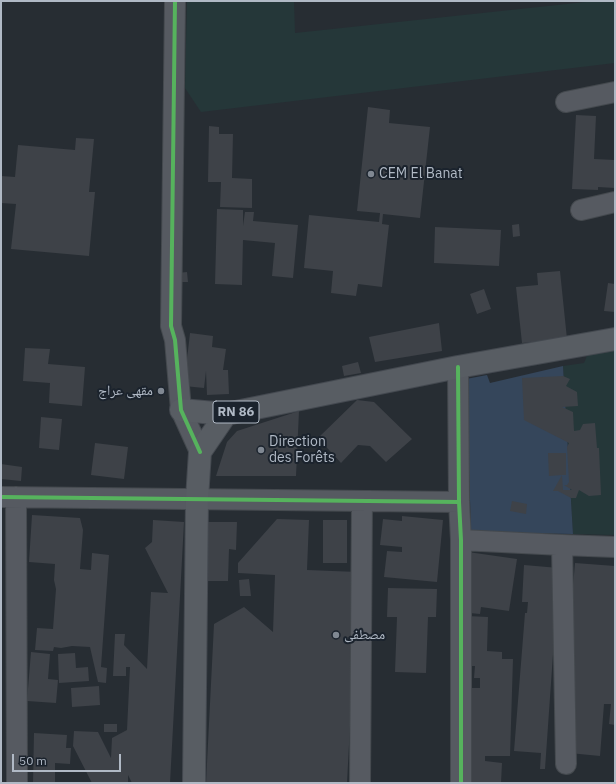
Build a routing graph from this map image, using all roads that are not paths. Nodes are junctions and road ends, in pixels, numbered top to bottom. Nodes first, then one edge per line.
1 (175, 1) edge
2 (615, 92) edge
3 (566, 102) dead end
4 (615, 202) edge
5 (581, 210) dead end
6 (615, 339) edge
7 (458, 367) junction
8 (181, 410) junction
9 (226, 414) junction
10 (200, 452) junction
11 (9, 497) edge
12 (197, 499) junction
13 (362, 501) junction
14 (459, 502) junction
15 (461, 540) junction
16 (562, 545) junction
17 (615, 546) edge
18 (566, 764) dead end
19 (17, 783) edge
20 (194, 783) edge
21 (360, 783) edge
22 (461, 783) edge

1 - 8 street
2 - 3 street
4 - 5 street
6 - 7 main road, RN 86
7 - 9 main road, RN 86
7 - 14 street
8 - 9 main road
8 - 10 street
9 - 10 main road, RN 86
10 - 12 main road
11 - 12 street
11 - 19 street
12 - 13 street
12 - 20 main road
13 - 14 street
13 - 21 street
14 - 15 street
15 - 16 street
15 - 22 street
16 - 17 street
16 - 18 street

